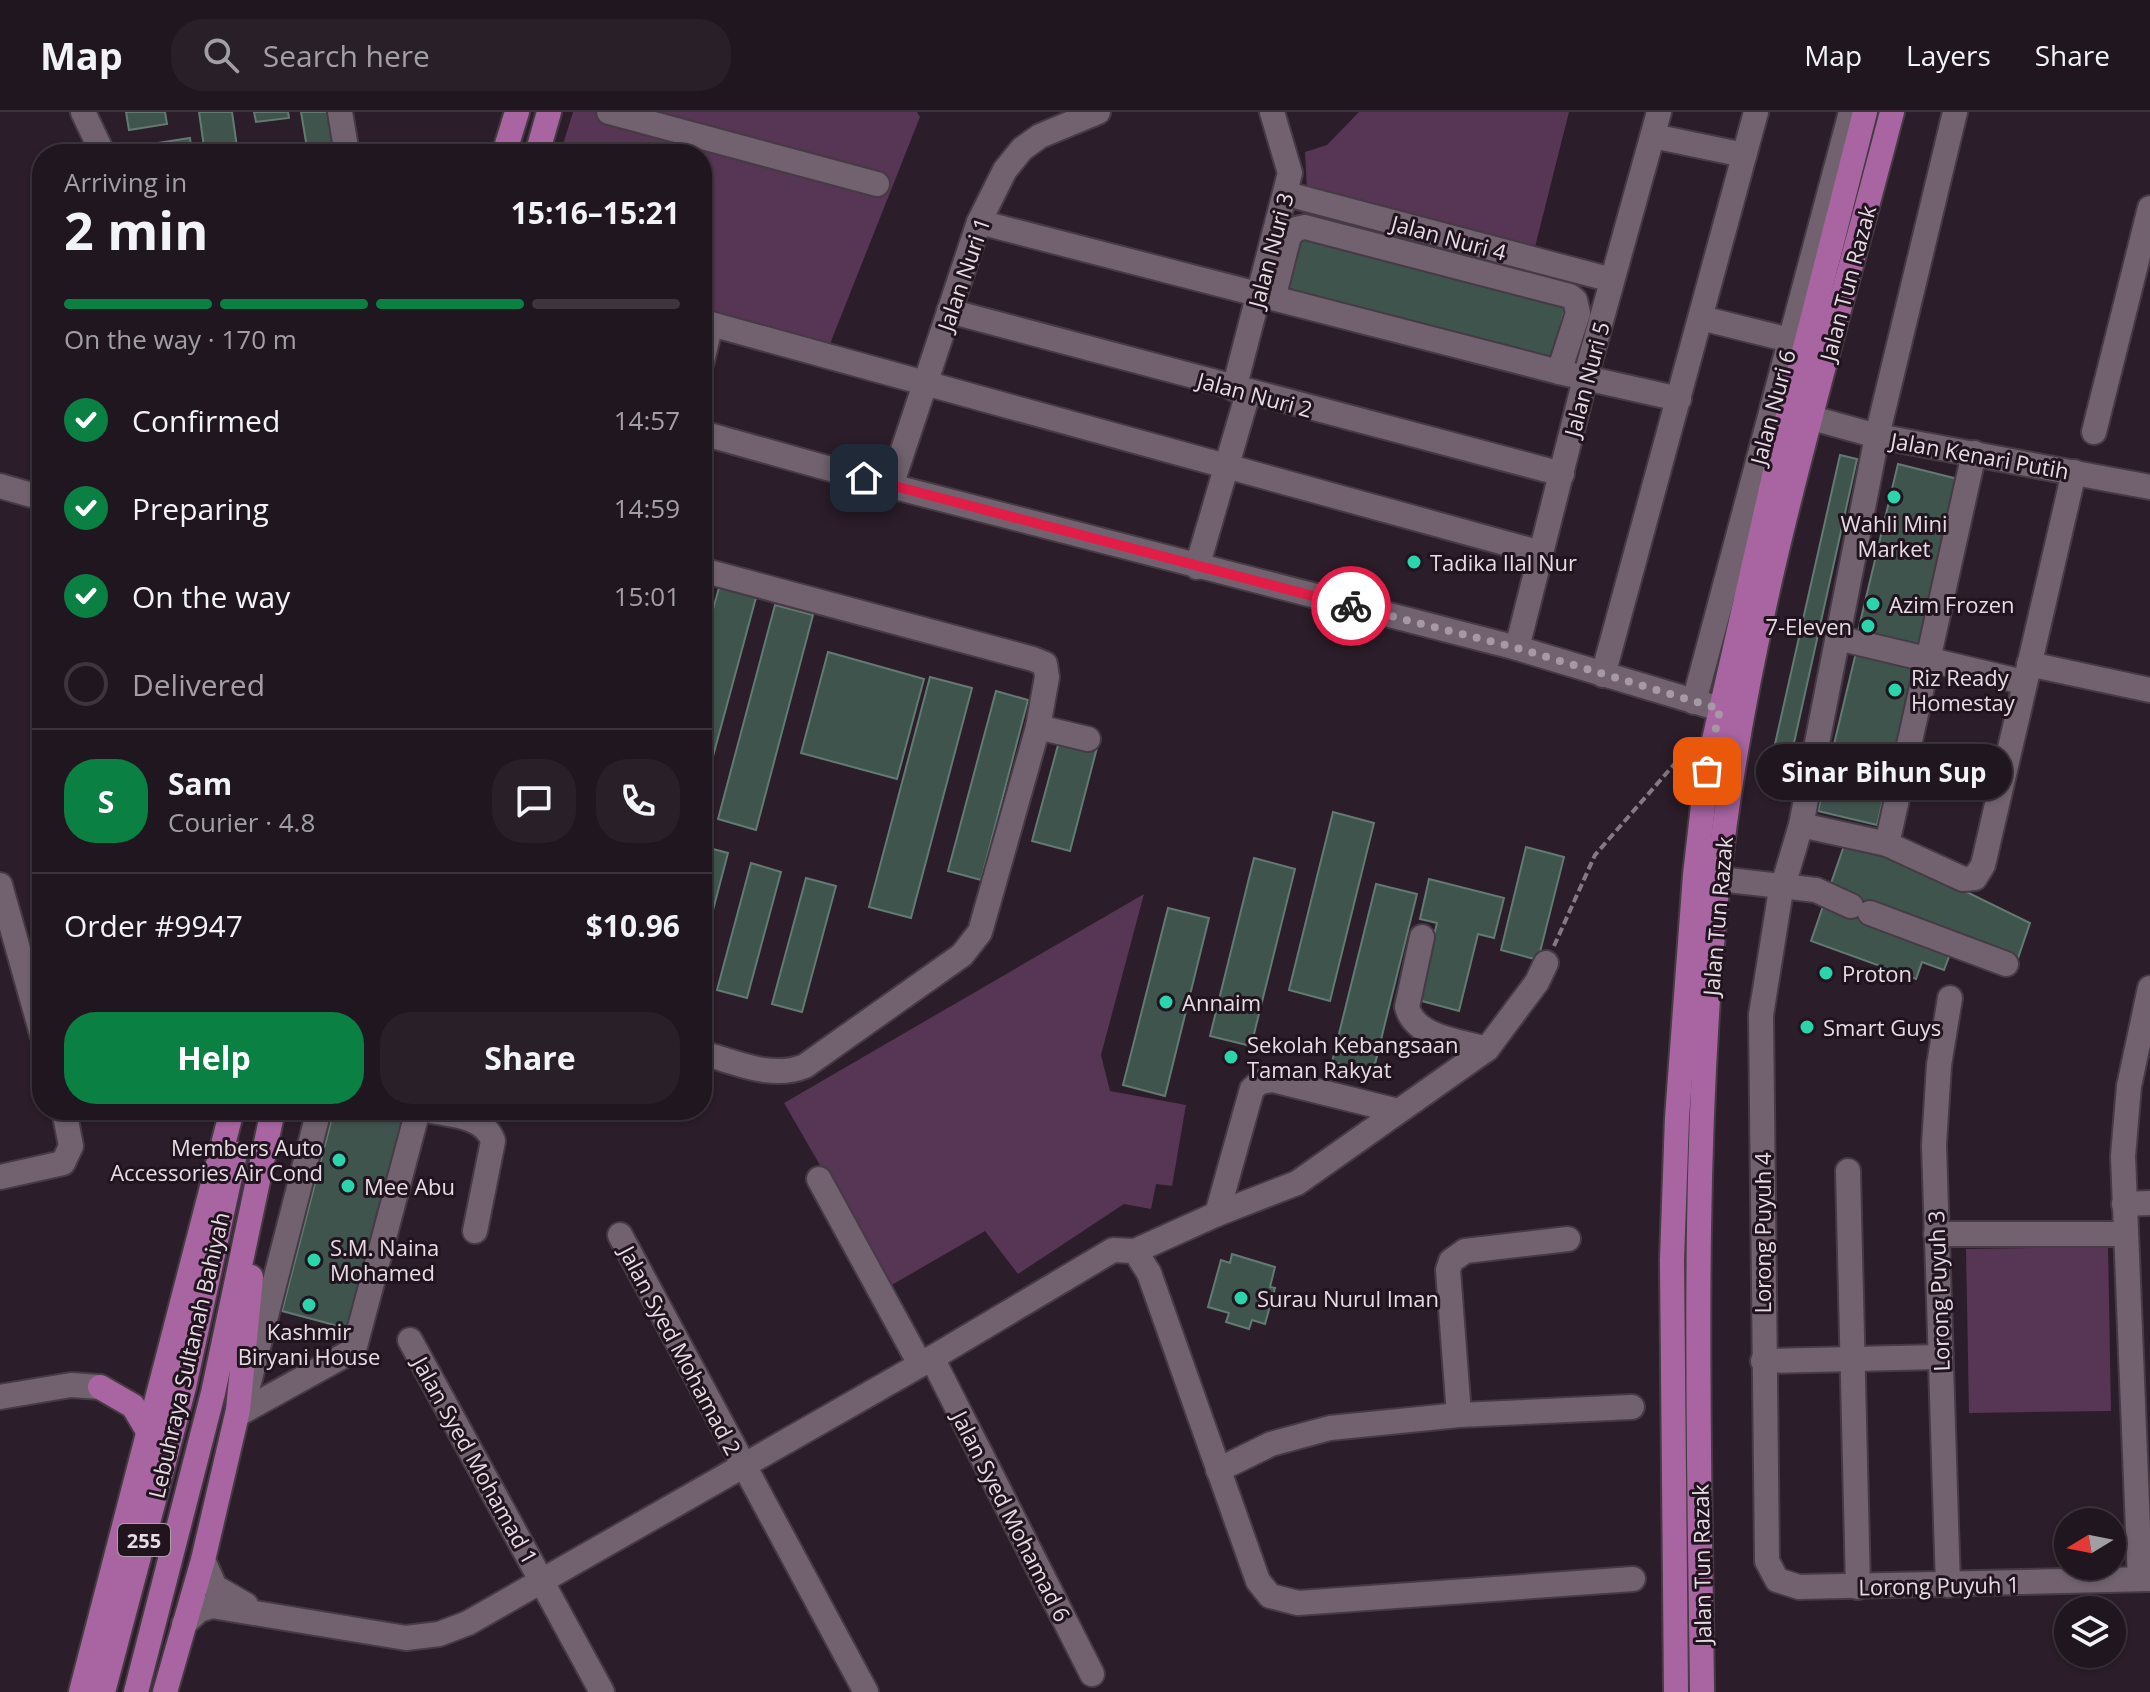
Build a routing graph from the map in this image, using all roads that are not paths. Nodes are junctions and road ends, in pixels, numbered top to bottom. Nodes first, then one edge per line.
1 (83, 112) edge
2 (340, 112) edge
3 (517, 112) edge
4 (549, 112) edge
5 (609, 112) edge
6 (1098, 112) edge
7 (1272, 112) edge
8 (1756, 112) edge
9 (1851, 112) edge
10 (1865, 112) edge
11 (1892, 112) edge
12 (1955, 112) edge
13 (1656, 124) edge
14 (98, 144) edge
15 (345, 144) edge
16 (507, 144) edge
17 (540, 144) edge
18 (1744, 155) junction
19 (877, 184) dead end
20 (1287, 194) junction
21 (2150, 208) edge
22 (979, 222) junction
23 (1612, 280) junction
24 (2141, 280) edge
25 (1267, 294) junction
26 (949, 311) junction
27 (1701, 318) junction
28 (712, 324) edge
29 (1790, 340) junction
30 (1559, 372) junction
31 (1585, 379) junction
32 (925, 385) junction
33 (1241, 391) junction
34 (1679, 399) junction
35 (1812, 418) junction
36 (2094, 432) dead end
37 (712, 436) edge
38 (1877, 436) junction
39 (1974, 453) junction
40 (1227, 466) junction
41 (2074, 472) junction
42 (1562, 474) junction
43 (0, 486) edge
44 (891, 486) junction
45 (2150, 487) edge
46 (32, 495) edge
47 (1541, 553) junction
48 (1197, 567) junction
49 (712, 573) edge
50 (1838, 638) junction
51 (1517, 648) junction
52 (1928, 660) junction
53 (2026, 673) junction
54 (1603, 675) junction
55 (2150, 690) edge
56 (1706, 706) junction
57 (1038, 727) junction
58 (1088, 739) dead end
59 (1801, 825) junction
60 (1887, 844) junction
61 (1719, 879) junction
62 (0, 885) edge
63 (1783, 885) junction
64 (1422, 937) dead end
65 (1546, 963) road end
66 (2006, 964) dead end
67 (2150, 988) edge
68 (1950, 998) dead end
69 (32, 999) edge
70 (1487, 1049) junction
71 (712, 1056) edge
72 (1398, 1111) junction
73 (66, 1120) edge
74 (229, 1120) edge
75 (242, 1120) edge
76 (271, 1120) edge
77 (280, 1120) edge
78 (316, 1120) edge
79 (415, 1120) edge
80 (472, 1120) edge
81 (1848, 1171) dead end
82 (0, 1177) edge
83 (819, 1179) dead end
84 (2150, 1203) edge
85 (2124, 1204) junction
86 (1217, 1214) junction
87 (475, 1231) dead end
88 (1936, 1234) junction
89 (2124, 1234) junction
90 (620, 1235) dead end
91 (1568, 1239) dead end
92 (1135, 1251) junction
93 (410, 1340) dead end
94 (1940, 1357) junction
95 (1852, 1360) junction
96 (926, 1361) junction
97 (1763, 1361) junction
98 (162, 1372) junction
99 (100, 1387) junction
100 (0, 1397) edge
101 (2142, 1403) edge
102 (1632, 1407) dead end
103 (240, 1411) junction
104 (1459, 1415) junction
105 (148, 1431) junction
106 (742, 1466) junction
107 (1218, 1470) junction
108 (2143, 1490) edge
109 (203, 1560) junction
110 (1633, 1579) dead end
111 (2145, 1579) edge
112 (1777, 1580) joint
113 (542, 1581) junction
114 (1948, 1585) junction
115 (1858, 1587) junction
116 (263, 1613) junction
117 (184, 1624) junction
118 (1092, 1674) dead end
119 (81, 1692) edge
120 (103, 1692) edge
121 (136, 1692) edge
122 (165, 1692) edge
123 (602, 1692) edge
124 (866, 1692) edge
125 (1676, 1692) edge
126 (1702, 1692) edge

1 - 14 street
2 - 15 street
3 - 16 main road
4 - 17 main road
5 - 19 street
6 - 22 street, Jalan Nuri 1
7 - 20 street, Jalan Nuri 3
8 - 18 street
9 - 29 street, Jalan Nuri 6
10 - 56 main road, Jalan Tun Razak
11 - 35 main road, Jalan Tun Razak
12 - 38 street, Lorong Puyuh 4
13 - 18 street
13 - 23 street, Jalan Nuri 5
18 - 27 street
20 - 23 street, Jalan Nuri 4
20 - 25 street, Jalan Nuri 3
21 - 24 street
22 - 25 street
22 - 26 street, Jalan Nuri 1
23 - 31 street, Jalan Nuri 5
24 - 36 street
25 - 30 street
25 - 30 street
25 - 33 street, Jalan Nuri 3
26 - 32 street, Jalan Nuri 1
26 - 33 street, Jalan Nuri 2
27 - 29 street
27 - 34 street
28 - 32 street
29 - 56 street, Jalan Nuri 6
30 - 31 street
31 - 34 street
31 - 42 street, Jalan Nuri 5
32 - 40 street
32 - 44 street, Jalan Nuri 1
33 - 40 street, Jalan Nuri 3
33 - 42 street, Jalan Nuri 2
34 - 54 street
35 - 38 street, Jalan Kenari Putih
35 - 61 main road, Jalan Tun Razak
37 - 44 street
38 - 39 street, Jalan Kenari Putih
38 - 50 street, Lorong Puyuh 4
39 - 41 street, Jalan Kenari Putih
39 - 52 street
40 - 47 street
40 - 48 street, Jalan Nuri 3
41 - 45 street, Jalan Kenari Putih
41 - 53 street
42 - 47 street, Jalan Nuri 5
43 - 46 street
44 - 48 street
47 - 51 street, Jalan Nuri 5
48 - 51 street
49 - 57 street
50 - 52 street
50 - 59 street, Lorong Puyuh 4
51 - 54 street
52 - 53 street
52 - 60 street
53 - 55 street
53 - 60 street
54 - 56 street
56 - 125 main road, Jalan Tun Razak
57 - 58 street
57 - 71 street
59 - 60 street
59 - 63 street, Lorong Puyuh 4
61 - 63 street
61 - 126 main road, Jalan Tun Razak
62 - 69 street
63 - 66 street
63 - 97 street, Lorong Puyuh 4
64 - 70 street
65 - 70 street
67 - 85 street
68 - 88 street, Lorong Puyuh 3
70 - 72 street
72 - 86 street
72 - 86 street
73 - 82 street
74 - 98 main road
75 - 120 main road, Lebuhraya Sultanah Bahiyah / 255
76 - 121 main road, Lebuhraya Sultanah Bahiyah / 255
77 - 103 main road
78 - 103 street
79 - 103 street
80 - 87 street
81 - 95 street
83 - 96 street, Jalan Syed Mohamad 6
84 - 85 street
85 - 89 street
86 - 92 street
88 - 89 street
88 - 94 street, Lorong Puyuh 3
89 - 101 street
90 - 106 street, Jalan Syed Mohamad 2
91 - 104 street
92 - 96 street
92 - 107 street
93 - 113 street, Jalan Syed Mohamad 1
94 - 95 street
94 - 114 street, Lorong Puyuh 3
95 - 97 street
95 - 115 street
96 - 106 street
96 - 118 street, Jalan Syed Mohamad 6
97 - 112 street, Lorong Puyuh 4
98 - 99 main road
98 - 105 main road
99 - 100 street
99 - 105 main road
101 - 108 street
102 - 104 street
103 - 109 main road
104 - 107 street
105 - 119 main road
106 - 113 street
106 - 124 street, Jalan Syed Mohamad 2
107 - 110 street
108 - 111 street
109 - 116 street
109 - 117 main road
111 - 114 street, Lorong Puyuh 1
112 - 115 street, Lorong Puyuh 1
113 - 116 street
113 - 123 street, Jalan Syed Mohamad 1
114 - 115 street, Lorong Puyuh 1
116 - 117 street
117 - 122 main road

